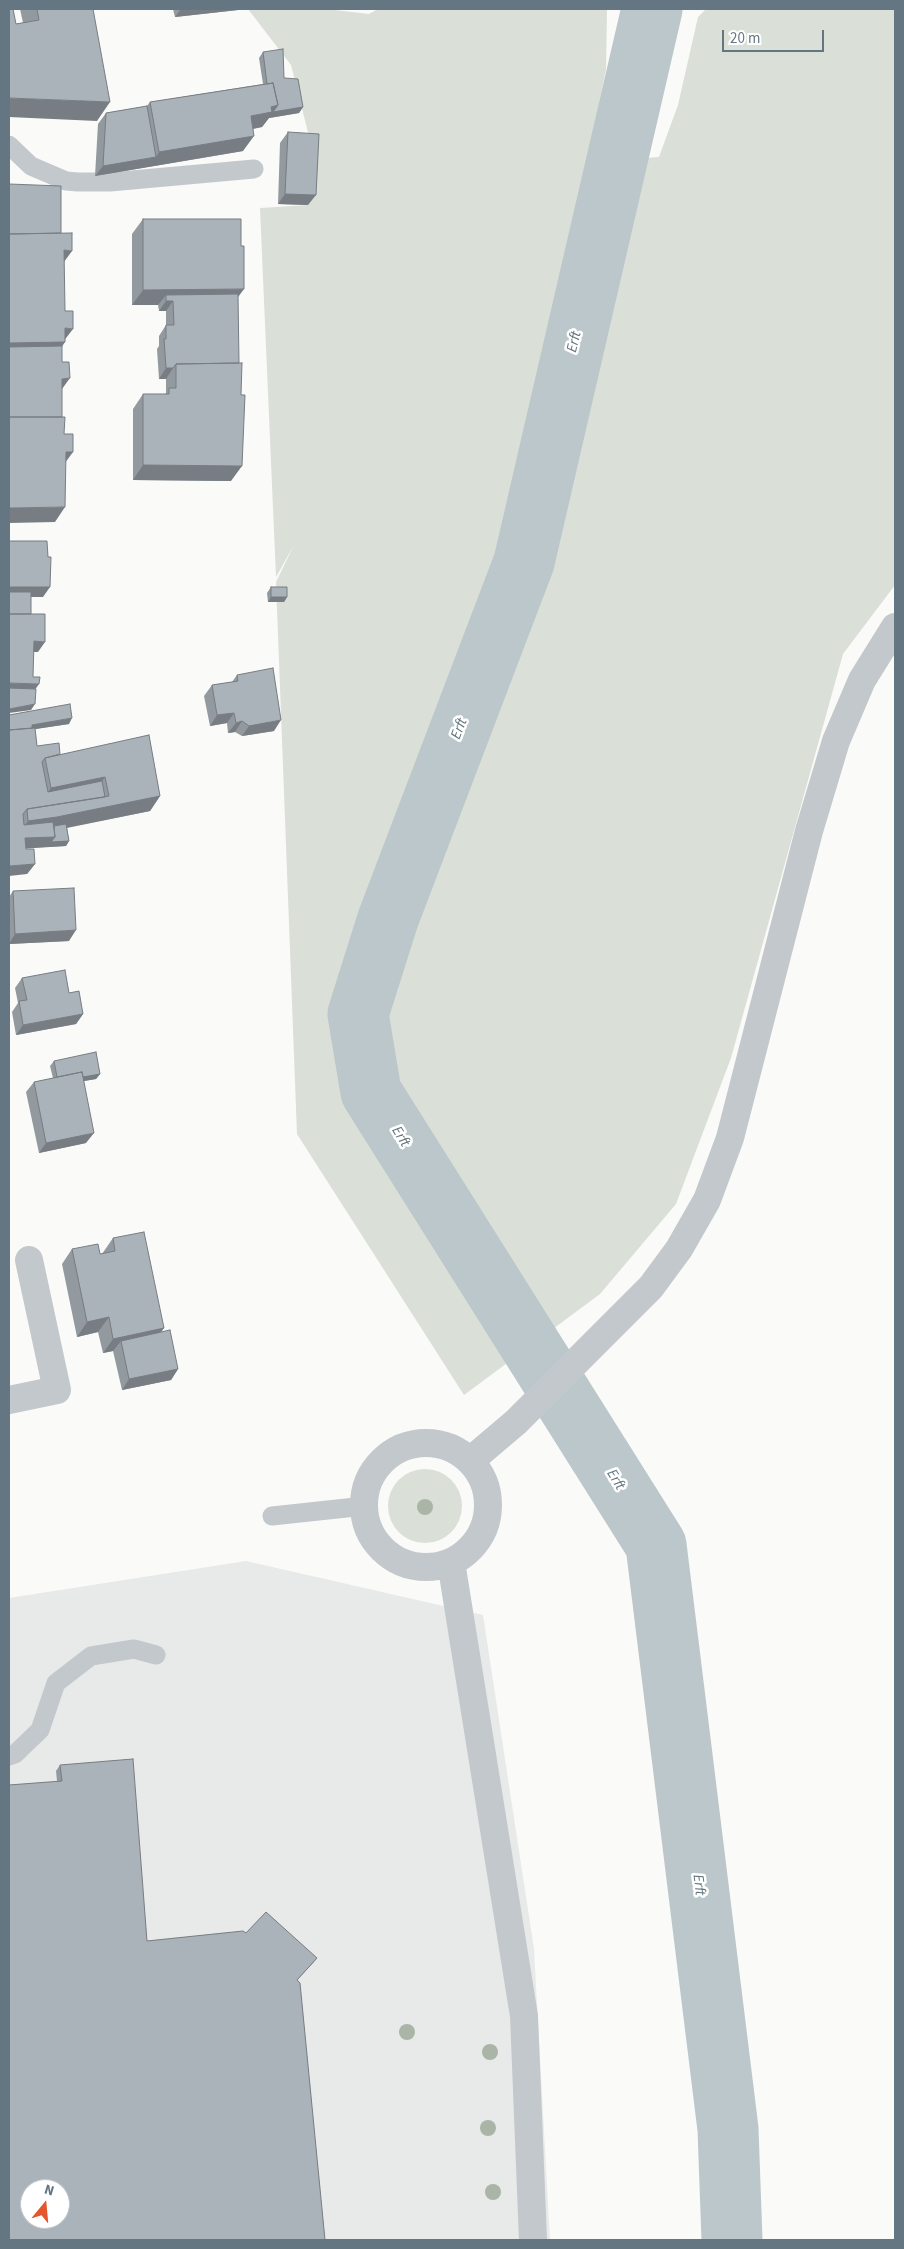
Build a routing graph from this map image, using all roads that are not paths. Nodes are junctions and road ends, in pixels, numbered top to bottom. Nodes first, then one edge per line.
1 (9, 145) edge
2 (254, 169) dead end
3 (895, 627) edge
4 (29, 1260) dead end
5 (9, 1400) edge
6 (470, 1461) junction
7 (365, 1506) junction
8 (272, 1516) dead end
9 (451, 1562) junction
10 (156, 1655) dead end
11 (9, 1756) edge
12 (533, 2240) edge

1 - 2 lane
3 - 6 street
4 - 5 street
6 - 7 street
6 - 9 street
7 - 8 lane
7 - 9 street
9 - 12 street
10 - 11 lane

